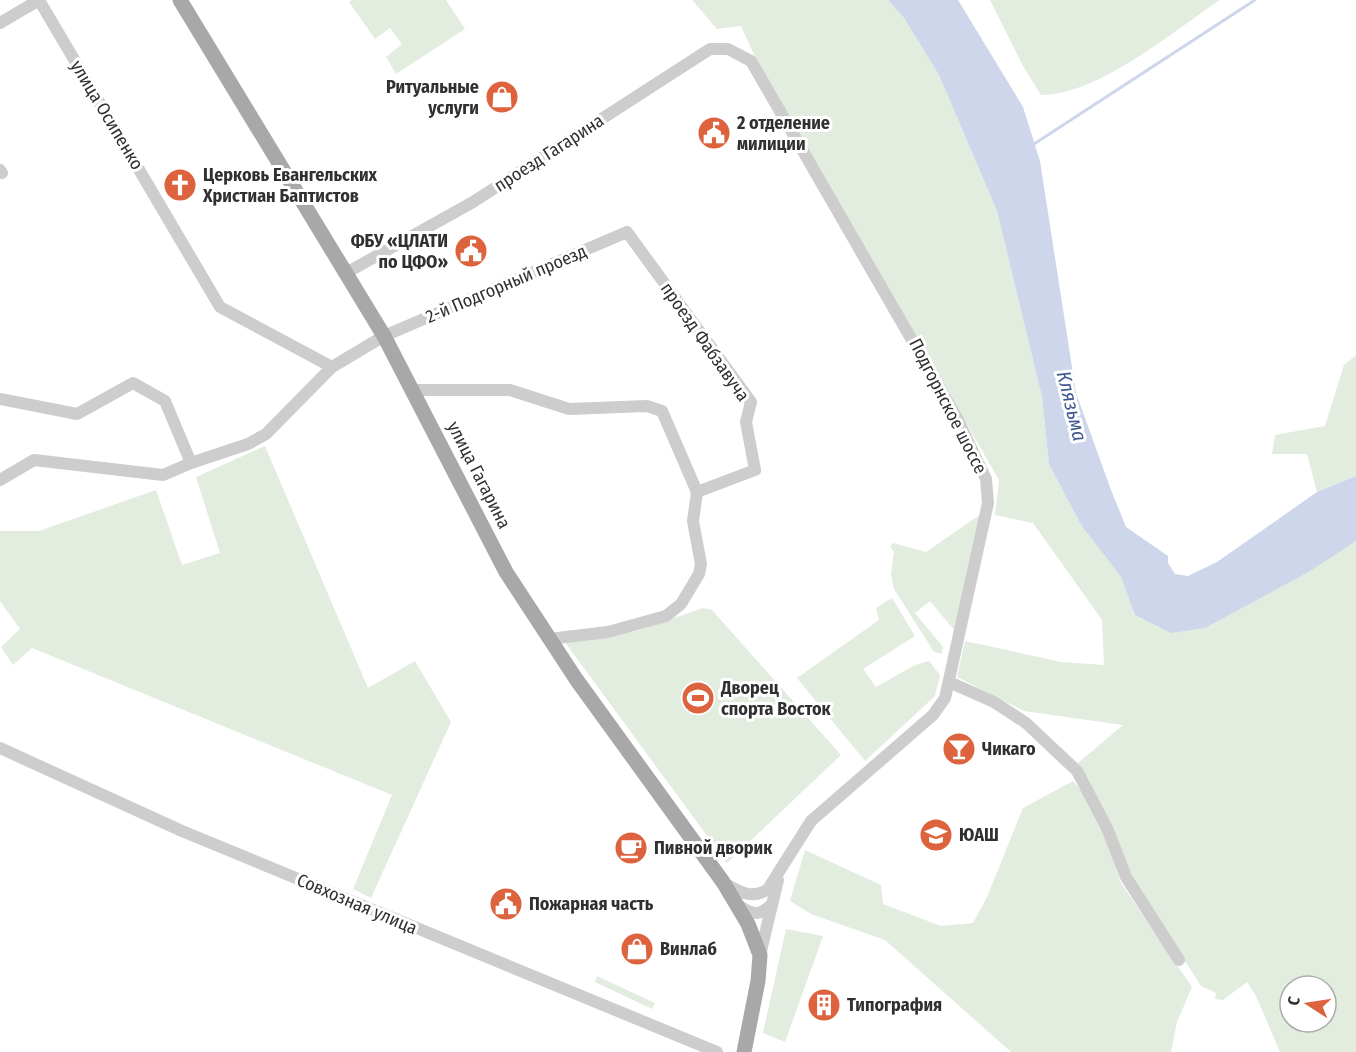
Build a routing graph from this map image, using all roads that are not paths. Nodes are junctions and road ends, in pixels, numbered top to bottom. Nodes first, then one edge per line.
1 (39, 0) edge
2 (180, 0) edge
3 (0, 23) edge
4 (751, 61) joint
5 (627, 232) joint
6 (346, 273) junction
7 (384, 336) junction
8 (332, 367) junction
9 (414, 390) junction
10 (0, 399) edge
11 (190, 463) junction
12 (0, 480) edge
13 (697, 492) junction
14 (549, 639) junction
15 (949, 682) junction
16 (0, 748) edge
17 (782, 864) junction
18 (723, 882) junction
19 (735, 902) junction
20 (771, 905) junction
21 (760, 955) junction
22 (1179, 960) dead end
23 (717, 1052) edge
24 (744, 1052) edge

1 - 3 street
1 - 8 street, улица Осипенко
2 - 6 main road, улица Гагарина
4 - 6 street, проезд Гагарина
4 - 15 street, Подгорнское шоссе
5 - 7 street, 2-й Подгорный проезд
5 - 13 street, проезд Фабзавуча
6 - 7 main road, улица Гагарина
7 - 8 street, 2-й Подгорный проезд
7 - 9 main road, улица Гагарина
8 - 11 street, 2-й Подгорный проезд
9 - 13 street
9 - 14 main road, улица Гагарина
10 - 11 street
11 - 12 street, 2-й Подгорный проезд
13 - 14 street
14 - 18 main road, улица Гагарина
15 - 17 street, Подгорнское шоссе
15 - 22 street
16 - 23 street, Совхозная улица
17 - 18 street, Подгорнское шоссе
17 - 20 street
18 - 19 main road, улица Гагарина
19 - 20 street
19 - 21 main road, улица Гагарина
20 - 21 street
21 - 24 main road

